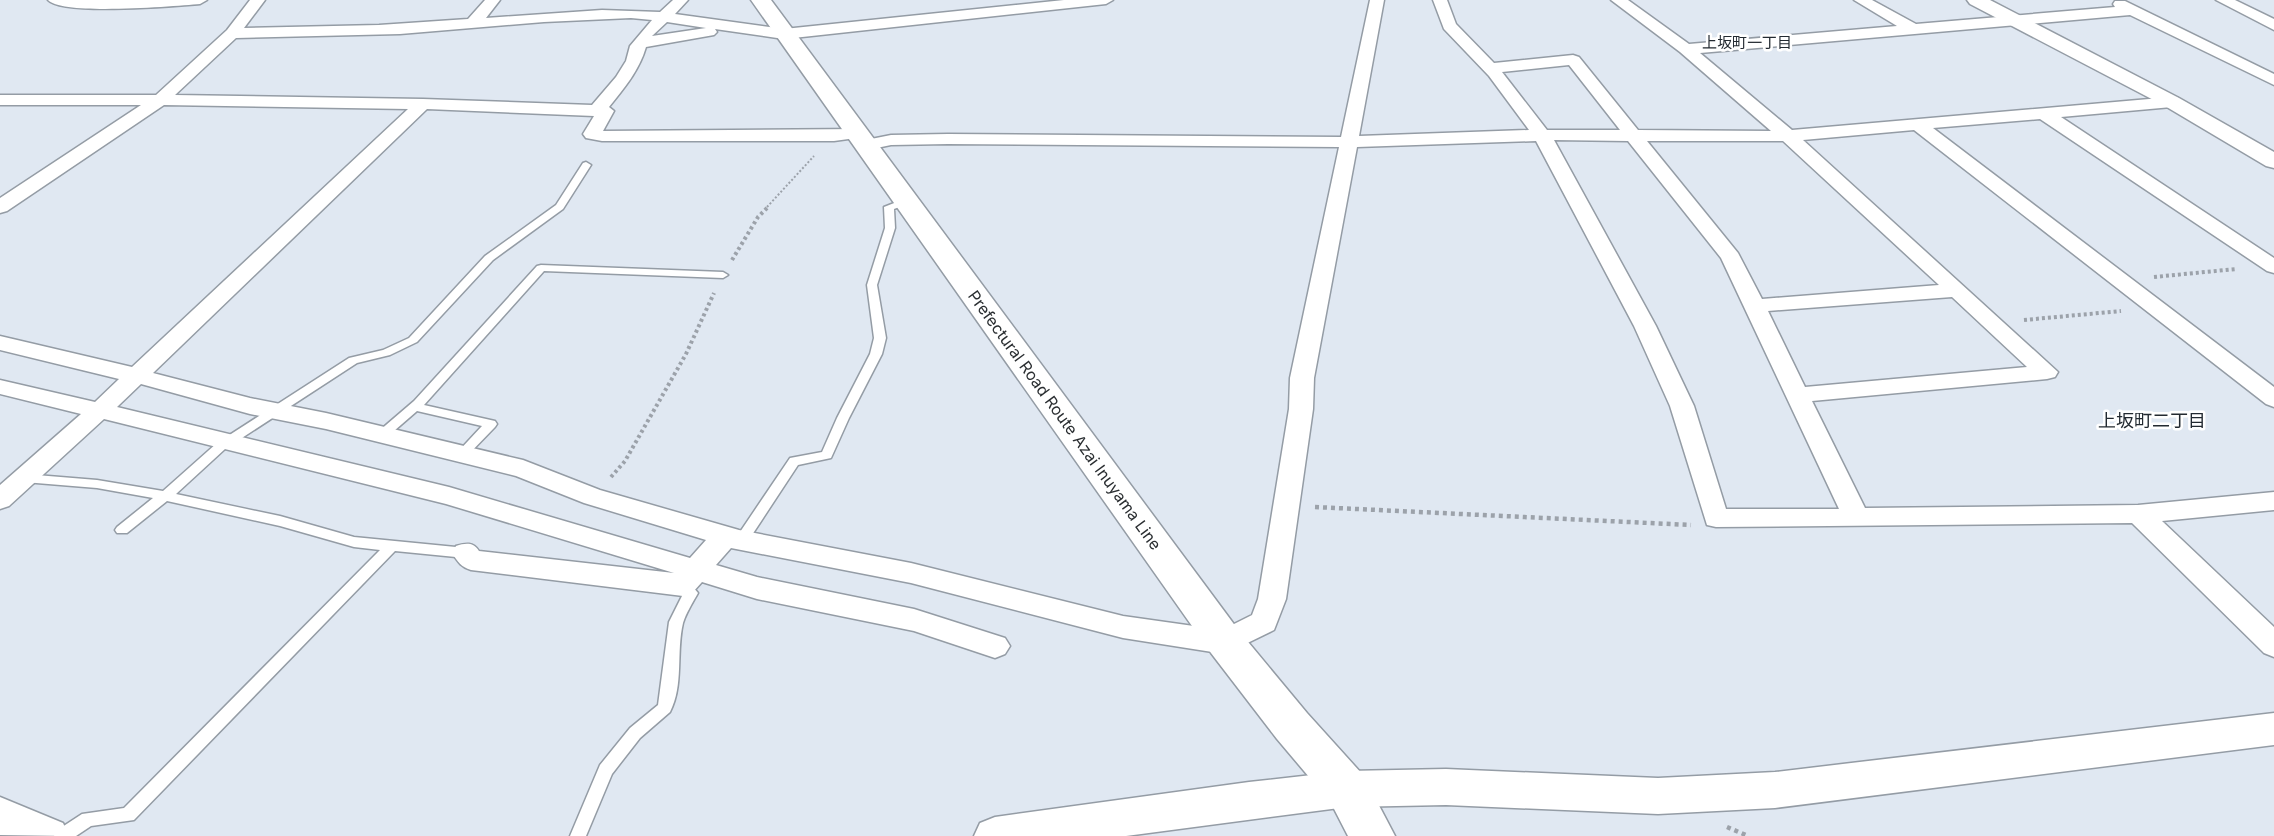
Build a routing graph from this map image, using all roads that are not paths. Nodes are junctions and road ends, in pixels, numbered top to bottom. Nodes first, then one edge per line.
1 (55, 0) edge
2 (200, 0) edge
3 (258, 0) edge
4 (493, 0) edge
5 (681, 0) edge
6 (761, 0) edge
7 (1106, 0) edge
8 (1377, 0) edge
9 (1440, 0) edge
10 (1620, 0) edge
11 (1861, 0) edge
12 (1976, 0) edge
13 (2112, 0) edge
14 (2223, 0) edge
15 (2134, 10) junction
16 (665, 16) junction
17 (2017, 22) junction
18 (473, 23) junction
19 (2274, 25) edge
20 (729, 29) junction
21 (1915, 30) junction
22 (232, 33) junction
23 (784, 34) junction
24 (640, 43) junction
25 (1686, 49) junction
26 (1491, 68) junction
27 (2274, 80) edge
28 (0, 100) edge
29 (160, 100) junction
30 (2172, 102) junction
31 (423, 104) junction
32 (597, 111) junction
33 (2043, 113) junction
34 (1918, 125) junction
35 (1542, 135) junction
36 (1634, 135) junction
37 (1788, 136) junction
38 (853, 138) junction
39 (1350, 142) junction
40 (2274, 161) edge
41 (586, 165) dead end
42 (907, 201) junction
43 (0, 207) edge
44 (2273, 267) edge
45 (723, 275) road end
46 (1958, 290) junction
47 (1756, 306) junction
48 (0, 343) edge
49 (135, 375) junction
50 (0, 387) edge
51 (1797, 395) junction
52 (2274, 399) edge
53 (414, 407) junction
54 (99, 411) junction
55 (274, 411) junction
56 (383, 434) junction
57 (231, 440) junction
58 (461, 455) junction
59 (24, 478) junction
60 (165, 496) junction
61 (0, 500) edge
62 (2274, 501) edge
63 (2138, 514) junction
64 (1857, 518) junction
65 (122, 530) dead end
66 (733, 538) junction
67 (392, 546) junction
68 (466, 553) joint
69 (689, 577) junction
70 (1225, 642) junction
71 (2274, 645) edge
72 (995, 646) dead end
73 (2274, 729) edge
74 (1347, 789) junction
75 (0, 816) edge
76 (48, 836) edge
77 (62, 836) edge
78 (578, 836) edge
79 (995, 836) edge
80 (1372, 836) edge

1 - 2 street
3 - 22 street
4 - 18 street
5 - 16 street
6 - 23 main road, Prefectural Road Route Azai Inuyama Line
7 - 23 street
8 - 39 street
9 - 26 street
10 - 25 street
11 - 21 street
12 - 17 street
13 - 15 street
14 - 19 street
15 - 17 street
15 - 27 street
16 - 18 street
16 - 20 street
16 - 24 street
17 - 21 street
17 - 30 street
18 - 22 street
20 - 23 street
20 - 24 street
21 - 25 street
22 - 29 street
23 - 38 main road, Prefectural Road Route Azai Inuyama Line
24 - 32 street
25 - 37 street
26 - 35 street
26 - 36 street
28 - 29 street
29 - 31 street
29 - 43 street
30 - 33 street
30 - 40 street
31 - 32 street
31 - 49 street
32 - 38 street
33 - 34 street
33 - 44 street
34 - 37 street
34 - 52 street
35 - 36 street
35 - 39 street
35 - 64 street
36 - 37 street
36 - 47 street
37 - 46 street
38 - 39 street
38 - 42 main road, Prefectural Road Route Azai Inuyama Line
39 - 70 street
41 - 55 lane
42 - 66 lane
42 - 70 main road, Prefectural Road Route Azai Inuyama Line
45 - 53 lane
46 - 47 street
46 - 51 street
47 - 51 street
48 - 49 street
49 - 54 street
49 - 55 street
50 - 54 street
51 - 64 street
53 - 56 lane
53 - 58 lane
54 - 57 street
54 - 59 street
55 - 56 street
55 - 57 lane
56 - 58 street
57 - 60 lane
57 - 69 street
58 - 66 street
59 - 60 lane
59 - 61 street
60 - 65 lane
60 - 67 lane
62 - 63 street
63 - 64 street
63 - 71 street
66 - 69 street
66 - 70 street
67 - 68 lane
67 - 77 lane
68 - 69 street
69 - 72 street
69 - 78 lane
70 - 74 main road, Prefectural Road Route Azai Inuyama Line
73 - 74 street
74 - 79 street
74 - 80 main road, Prefectural Road Route Azai Inuyama Line
75 - 76 street

